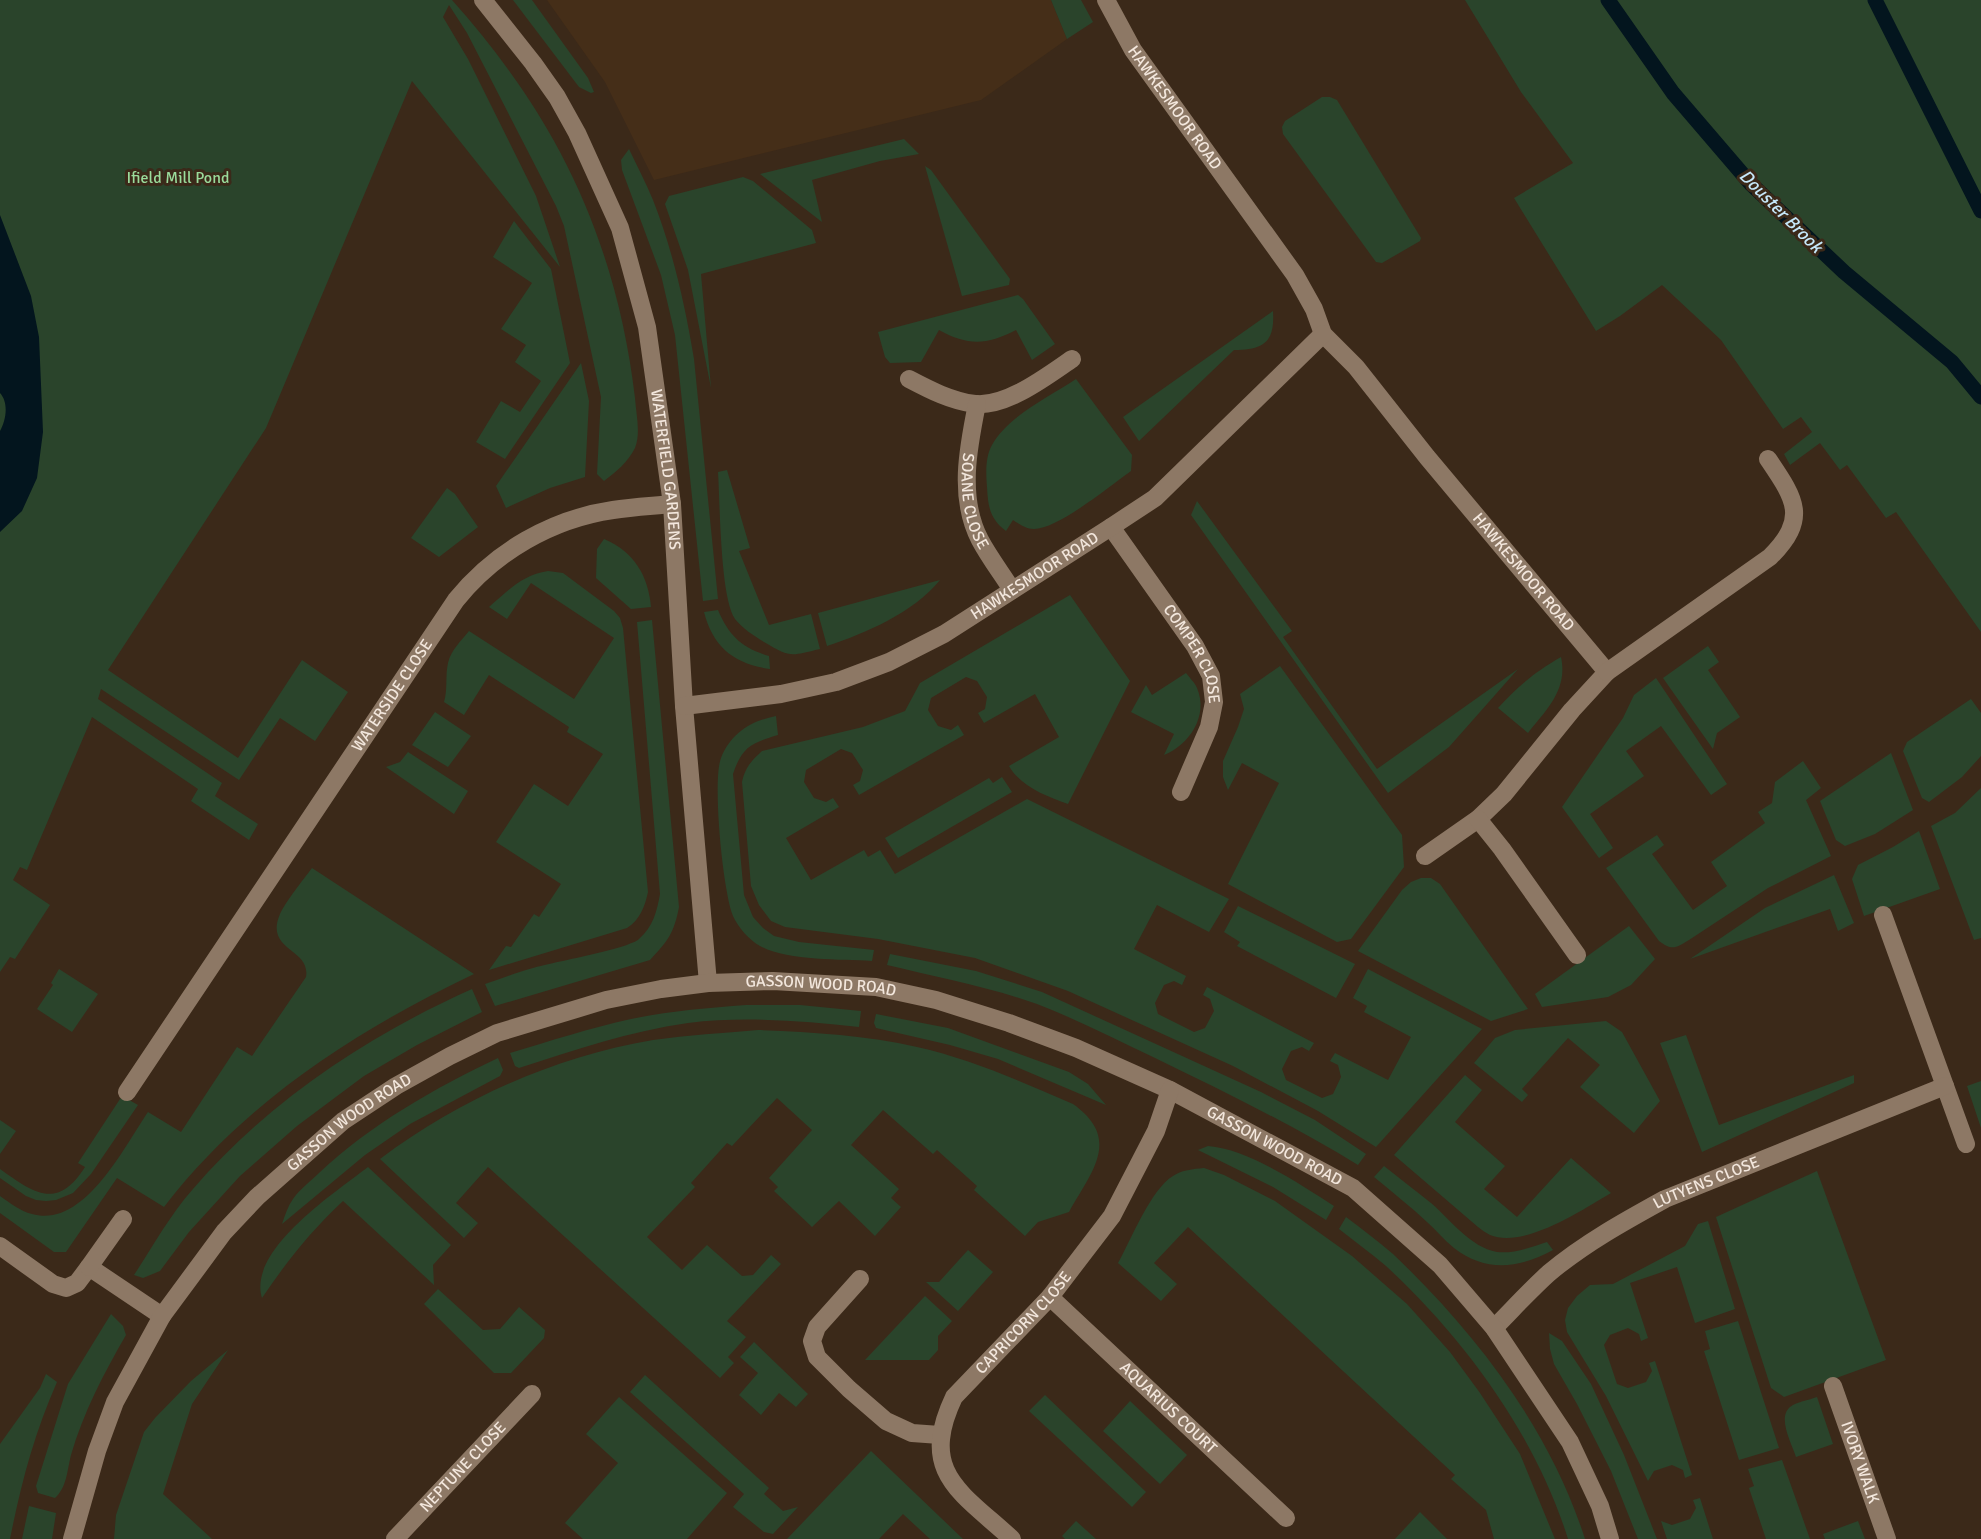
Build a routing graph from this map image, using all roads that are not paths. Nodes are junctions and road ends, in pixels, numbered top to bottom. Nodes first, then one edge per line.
1 (483, 0) edge
2 (1106, 0) edge
3 (1323, 334) junction
4 (1072, 359) dead end
5 (909, 379) dead end
6 (977, 404) junction
7 (1768, 459) dead end
8 (672, 504) junction
9 (1111, 527) junction
10 (1012, 590) junction
11 (1607, 672) junction
12 (684, 706) junction
13 (1181, 792) dead end
14 (1478, 819) junction
15 (1425, 856) dead end
16 (1883, 915) dead end
17 (1577, 955) dead end
18 (708, 983) junction
19 (1945, 1086) junction
20 (1170, 1090) junction
21 (127, 1092) dead end
22 (1966, 1144) dead end
23 (123, 1219) dead end
24 (0, 1246) edge
25 (89, 1267) junction
26 (860, 1279) dead end
27 (1050, 1297) junction
28 (162, 1316) junction
29 (1494, 1329) junction
30 (1833, 1386) dead end
31 (532, 1394) dead end
32 (940, 1435) junction
33 (1286, 1518) dead end
34 (72, 1539) edge
35 (395, 1539) edge
36 (1012, 1539) edge
37 (1610, 1539) edge
38 (1887, 1539) edge

1 - 8 street, WATERFIELD GARDENS
2 - 3 street, HAWKESMOOR ROAD
3 - 9 street, HAWKESMOOR ROAD
3 - 11 street, HAWKESMOOR ROAD
4 - 6 street
5 - 6 street
6 - 10 street, SOANE CLOSE
7 - 11 street
8 - 12 street, WATERFIELD GARDENS
8 - 21 street, WATERSIDE CLOSE
9 - 10 street, HAWKESMOOR ROAD
9 - 13 street, COMPER CLOSE
10 - 12 street, HAWKESMOOR ROAD
11 - 14 street
12 - 18 street, WATERFIELD GARDENS
14 - 15 street
14 - 17 street
16 - 19 street
18 - 20 street, GASSON WOOD ROAD
18 - 28 street, GASSON WOOD ROAD
19 - 22 street
19 - 29 street, LUTYENS CLOSE
20 - 27 street, CAPRICORN CLOSE
20 - 29 street, GASSON WOOD ROAD
23 - 25 street
24 - 25 street
25 - 28 street
26 - 32 street
27 - 32 street, CAPRICORN CLOSE
27 - 33 street, AQUARIUS COURT
28 - 34 street, GASSON WOOD ROAD
29 - 37 street, GASSON WOOD ROAD
30 - 38 street, IVORY WALK
31 - 35 street, NEPTUNE CLOSE
32 - 36 street, CAPRICORN CLOSE

